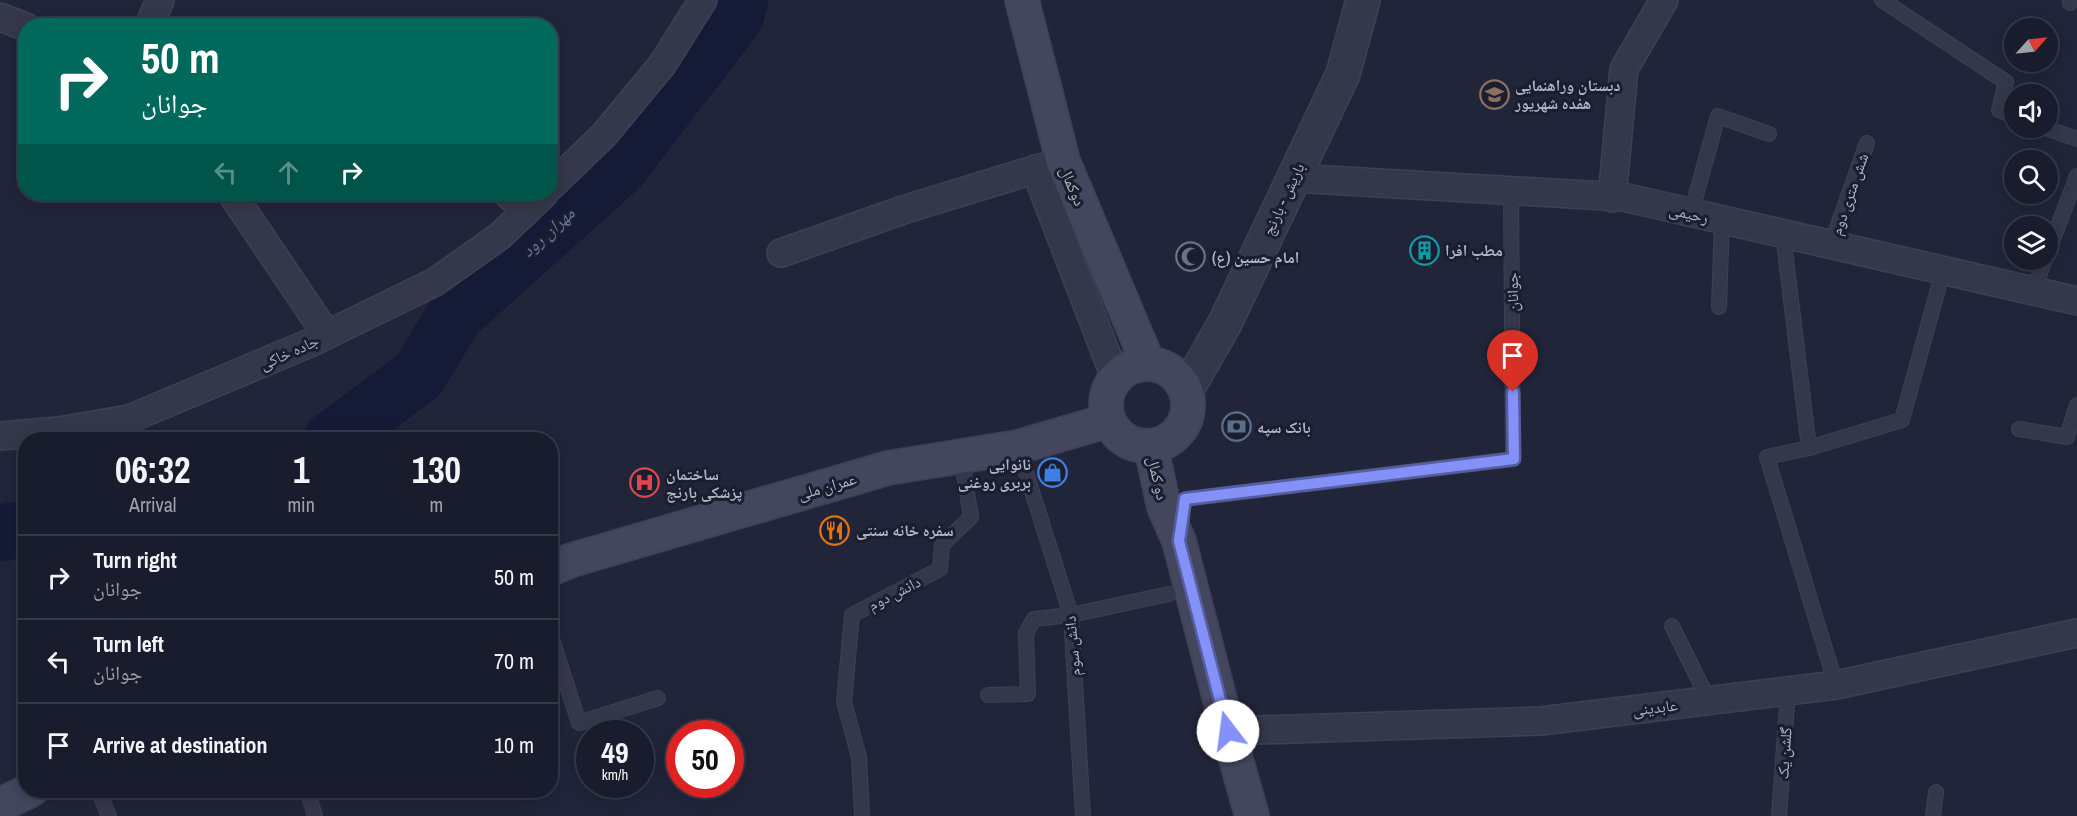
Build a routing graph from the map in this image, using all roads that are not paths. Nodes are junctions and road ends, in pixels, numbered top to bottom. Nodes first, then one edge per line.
1 (160, 0) edge
2 (703, 0) edge
3 (1023, 0) edge
4 (1363, 0) edge
5 (1664, 0) edge
6 (1882, 0) edge
7 (0, 17) edge
8 (152, 18) edge
9 (18, 24) edge
10 (2006, 84) edge
11 (2004, 90) edge
12 (2004, 112) edge
13 (2058, 132) edge
14 (1769, 134) dead end
15 (2077, 139) edge
16 (1867, 143) dead end
17 (1049, 165) junction
18 (2077, 176) edge
19 (1293, 178) junction
20 (558, 179) edge
21 (1511, 191) junction
22 (1612, 198) junction
23 (237, 201) edge
24 (525, 201) edge
25 (1691, 213) junction
26 (1722, 220) junction
27 (2058, 226) edge
28 (1783, 234) junction
29 (1831, 245) junction
30 (781, 253) dead end
31 (2040, 270) edge
32 (1943, 271) junction
33 (2032, 291) junction
34 (2077, 301) edge
35 (1719, 307) dead end
36 (327, 335) junction
37 (1148, 363) junction
38 (1115, 377) junction
39 (1186, 390) junction
40 (2077, 405) edge
41 (1107, 421) junction
42 (2019, 429) dead end
43 (46, 432) edge
44 (18, 434) edge
45 (0, 436) edge
46 (1161, 443) junction
47 (1018, 447) junction
48 (1809, 448) junction
49 (961, 456) junction
50 (1185, 499) junction
51 (1179, 541) junction
52 (558, 566) edge
53 (1169, 594) dead end
54 (1071, 615) junction
55 (1672, 626) dead end
56 (2077, 633) edge
57 (558, 658) edge
58 (1836, 685) junction
59 (1788, 691) junction
60 (988, 695) dead end
61 (658, 698) dead end
62 (1708, 700) junction
63 (1228, 731) junction
64 (1936, 792) dead end
65 (18, 796) edge
66 (101, 798) edge
67 (309, 798) edge
68 (0, 805) edge
69 (109, 816) edge
70 (315, 816) edge
71 (862, 816) edge
72 (1083, 816) edge
73 (1252, 816) edge
74 (1779, 816) edge
75 (1933, 816) edge

1 - 8 street
2 - 20 street
3 - 17 main road, دوکمال
4 - 19 street, باریش - بارنج
5 - 22 street
6 - 10 lane
7 - 9 street
11 - 12 lane
13 - 15 lane
14 - 25 lane
16 - 29 lane, شش متری دوم
17 - 30 street
17 - 37 main road, دوکمال
17 - 38 street
18 - 27 lane
19 - 21 street, رحیمی
19 - 39 street, باریش - بارنج
21 - 22 street, رحیمی
21 - 50 lane, جوانان
22 - 25 street, رحیمی
23 - 36 street
24 - 36 street, جاده خاکی
25 - 26 street, رحیمی
26 - 28 street, رحیمی
26 - 35 lane
28 - 29 street, رحیمی
28 - 48 lane
29 - 32 street, رحیمی
31 - 33 lane
32 - 33 street, رحیمی
32 - 48 lane
33 - 34 street, رحیمی
36 - 43 street, جاده خاکی
37 - 38 main road
37 - 39 main road
38 - 41 main road
39 - 46 main road
40 - 42 lane
41 - 46 main road
41 - 47 main road, عمران ملی
44 - 45 street, جاده خاکی
46 - 50 main road, دو کمال
46 - 51 main road, دو کمال
47 - 49 main road, عمران ملی
47 - 54 lane, دانش سوم
48 - 58 lane
49 - 52 main road, عمران ملی
49 - 71 lane, دانش دوم
50 - 51 main road, دو کمال
51 - 63 main road, دو کمال
53 - 54 lane
54 - 60 lane
54 - 72 lane, دانش سوم
55 - 62 lane
56 - 58 street, عابدینی
57 - 61 lane
58 - 59 street, عابدینی
59 - 62 street, عابدینی
59 - 74 lane, گلشن یک
62 - 63 street, عابدینی
63 - 73 main road, دو کمال
64 - 75 lane
65 - 68 main road
66 - 69 lane
67 - 70 lane

